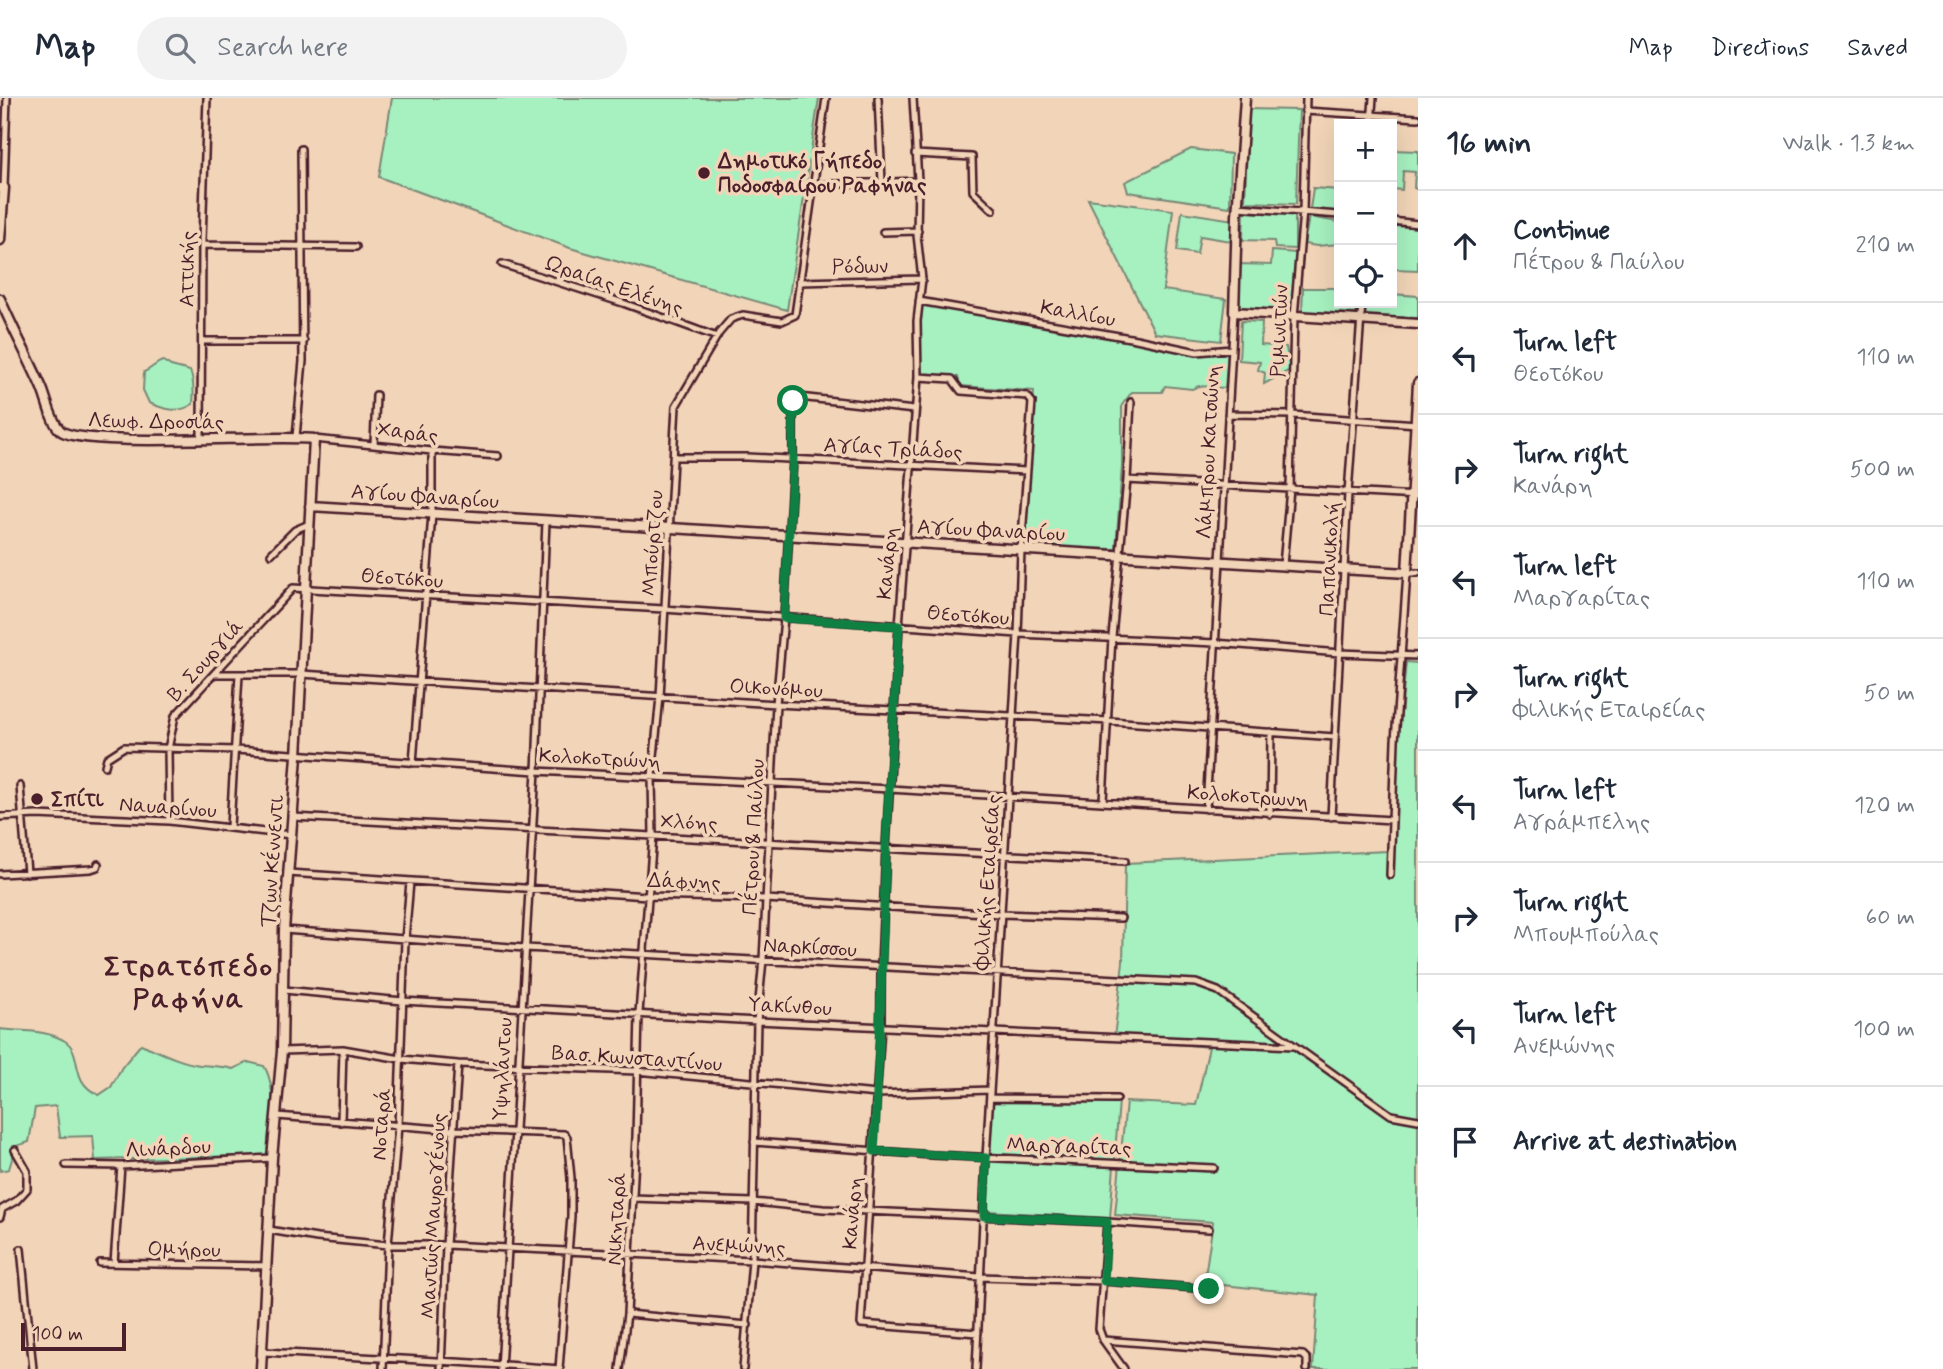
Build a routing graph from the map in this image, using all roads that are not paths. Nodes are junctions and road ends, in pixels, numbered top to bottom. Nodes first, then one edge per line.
1 (7, 98) edge
2 (206, 98) edge
3 (826, 98) edge
4 (878, 98) edge
5 (913, 98) edge
6 (1245, 98) edge
7 (1306, 98) edge
8 (1373, 98) edge
9 (1305, 111) junction
10 (1371, 115) junction
11 (1418, 118) edge
12 (1371, 119) edge
13 (3, 148) edge
14 (301, 149) dead end
15 (915, 154) junction
16 (918, 181) junction
17 (882, 182) junction
18 (812, 185) junction
19 (2, 188) edge
20 (1238, 207) junction
21 (993, 210) dead end
22 (1303, 211) junction
23 (1334, 214) edge
24 (1397, 221) edge
25 (1418, 223) edge
26 (918, 231) junction
27 (883, 232) dead end
28 (0, 240) edge
29 (202, 245) junction
30 (301, 246) junction
31 (356, 247) dead end
32 (502, 264) dead end
33 (922, 279) junction
34 (799, 282) junction
35 (0, 299) edge
36 (919, 301) junction
37 (1362, 308) edge
38 (1234, 312) junction
39 (1294, 317) junction
40 (1362, 321) junction
41 (1418, 324) edge
42 (716, 337) junction
43 (202, 341) junction
44 (304, 341) junction
45 (1232, 349) junction
46 (918, 377) junction
47 (1418, 383) edge
48 (376, 395) dead end
49 (1131, 402) dead end
50 (914, 410) junction
51 (1228, 414) junction
52 (1292, 415) junction
53 (1354, 419) junction
54 (1416, 424) edge
55 (296, 436) junction
56 (314, 439) junction
57 (201, 440) junction
58 (374, 444) junction
59 (432, 452) junction
60 (498, 456) dead end
61 (674, 457) junction
62 (793, 459) junction
63 (911, 466) junction
64 (1026, 471) junction
65 (1127, 480) junction
66 (1224, 486) junction
67 (1290, 489) junction
68 (1348, 493) junction
69 (1414, 496) edge
70 (310, 506) junction
71 (432, 514) junction
72 (546, 521) junction
73 (309, 524) junction
74 (668, 528) junction
75 (789, 537) junction
76 (906, 543) junction
77 (1021, 550) junction
78 (271, 554) dead end
79 (1119, 555) junction
80 (1220, 561) junction
81 (1283, 565) junction
82 (1344, 569) junction
83 (1407, 573) junction
84 (1418, 573) edge
85 (306, 588) junction
86 (427, 596) junction
87 (543, 603) junction
88 (664, 609) junction
89 (784, 618) junction
90 (899, 626) junction
91 (1018, 634) junction
92 (1112, 638) junction
93 (1215, 643) junction
94 (1340, 653) junction
95 (1402, 655) junction
96 (1418, 656) edge
97 (215, 674) junction
98 (301, 674) junction
99 (239, 675) junction
100 (419, 682) junction
101 (540, 690) junction
102 (660, 697) junction
103 (776, 704) junction
104 (894, 711) junction
105 (1012, 717) junction
106 (1109, 721) junction
107 (1210, 729) junction
108 (1271, 732) junction
109 (1335, 737) junction
110 (168, 749) junction
111 (236, 750) junction
112 (297, 756) junction
113 (413, 762) junction
114 (105, 766) dead end
115 (536, 771) junction
116 (652, 776) junction
117 (772, 782) junction
118 (19, 786) dead end
119 (890, 789) junction
120 (1008, 796) junction
121 (1103, 801) junction
122 (1206, 809) junction
123 (1270, 814) junction
124 (21, 815) junction
125 (0, 817) edge
126 (293, 817) junction
127 (1331, 817) junction
128 (1392, 820) junction
129 (169, 821) junction
130 (230, 827) junction
131 (532, 829) junction
132 (291, 835) junction
133 (653, 836) junction
134 (769, 842) junction
135 (886, 848) junction
136 (1004, 854) junction
137 (1125, 861) dead end
138 (99, 863) dead end
139 (27, 873) junction
140 (288, 873) junction
141 (0, 874) edge
142 (1390, 875) dead end
143 (410, 882) junction
144 (529, 888) junction
145 (648, 896) junction
146 (766, 900) junction
147 (885, 907) junction
148 (1000, 914) junction
149 (1121, 918) dead end
150 (284, 930) junction
151 (404, 940) junction
152 (525, 948) junction
153 (643, 954) junction
154 (763, 961) junction
155 (881, 966) junction
156 (997, 972) junction
157 (284, 990) junction
158 (402, 1001) junction
159 (522, 1006) junction
160 (639, 1013) junction
161 (757, 1021) junction
162 (881, 1027) junction
163 (994, 1032) junction
164 (1295, 1046) junction
165 (343, 1049) junction
166 (282, 1052) junction
167 (401, 1059) junction
168 (458, 1064) junction
169 (518, 1066) junction
170 (637, 1071) junction
171 (756, 1083) junction
172 (990, 1090) junction
173 (877, 1094) junction
174 (991, 1098) junction
175 (1117, 1099) dead end
176 (277, 1116) junction
177 (1418, 1120) edge
178 (341, 1122) junction
179 (398, 1126) junction
180 (454, 1130) junction
181 (514, 1132) junction
182 (754, 1142) junction
183 (15, 1150) dead end
184 (874, 1151) junction
185 (272, 1158) junction
186 (986, 1158) junction
187 (66, 1165) dead end
188 (121, 1167) junction
189 (1214, 1168) dead end
190 (632, 1199) junction
191 (753, 1202) junction
192 (870, 1210) junction
193 (984, 1216) junction
194 (0, 1217) edge
195 (1107, 1222) junction
196 (1209, 1229) dead end
197 (269, 1230) junction
198 (388, 1245) junction
199 (446, 1245) junction
200 (508, 1248) junction
201 (20, 1249) dead end
202 (567, 1252) junction
203 (630, 1255) junction
204 (752, 1261) junction
205 (100, 1263) dead end
206 (114, 1263) junction
207 (267, 1266) junction
208 (866, 1269) junction
209 (980, 1277) junction
210 (1104, 1281) junction
211 (1209, 1289) dead end
212 (627, 1314) junction
213 (748, 1325) junction
214 (978, 1333) junction
215 (1103, 1339) junction
216 (263, 1352) junction
217 (384, 1357) junction
218 (441, 1366) edge
219 (501, 1366) edge
220 (33, 1369) edge
221 (261, 1369) edge
222 (383, 1369) edge
223 (560, 1369) edge
224 (620, 1369) edge
225 (743, 1369) edge
226 (976, 1369) edge
227 (1124, 1369) edge
228 (1307, 1369) edge

1 - 13 street
2 - 29 street, Αττικής
3 - 18 street, Μπούρτζου
4 - 17 street
5 - 15 street, Κανάρη
6 - 20 street, Λάμπρου Κατσώνη
7 - 9 street, Ριμινιτών
8 - 10 street
9 - 10 street
9 - 22 street, Ριμινιτών
10 - 11 street
10 - 12 street
13 - 19 street
14 - 30 street
15 - 16 street, Κανάρη
15 - 21 street
16 - 17 street
16 - 26 street, Κανάρη
17 - 18 street
18 - 34 street, Μπούρτζου
19 - 28 street
20 - 22 street
20 - 38 street, Λάμπρου Κατσώνη
22 - 23 street
22 - 39 street, Ριμινιτών
24 - 25 street
26 - 27 street
26 - 33 street, Κανάρη
29 - 30 street
29 - 43 street, Αττικής
30 - 31 street
30 - 44 street
32 - 42 street, Ωραίας Ελένης
33 - 34 street, Ρόδων
33 - 36 street, Κανάρη
34 - 42 street, Μπούρτζου
35 - 57 street, Λεωφ. Δροσιάς
36 - 45 street, Καλλίου
36 - 46 street, Κανάρη
37 - 40 street, Παπανικολή
38 - 39 street
38 - 45 street, Λάμπρου Κατσώνη
39 - 40 street
39 - 52 street, Ριμινιτών
40 - 41 street
40 - 53 street, Παπανικολή
42 - 61 street, Μπούρτζου
43 - 44 street
43 - 57 street, Αττικής
44 - 55 street
45 - 51 street, Λάμπρου Κατσώνη
46 - 50 street, Κανάρη
46 - 64 street, Φιλικής Εταιρείας
47 - 54 street
48 - 58 street
49 - 65 street
50 - 62 street, Πέτρου & Παύλου
50 - 63 street, Κανάρη
51 - 52 street
51 - 66 street, Λάμπρου Κατσώνη
52 - 53 street
52 - 67 street, Ριμινιτών
53 - 54 street
53 - 68 street, Παπανικολή
54 - 69 street
55 - 56 street, Λεωφ. Δροσιάς
55 - 57 street, Λεωφ. Δροσιάς
56 - 58 street, Χαράς
56 - 70 street, Τζων Κέννεντι
58 - 59 street, Χαράς
59 - 60 street, Χαράς
59 - 71 street
61 - 62 street, Αγίας Τριάδος
61 - 74 street, Μπούρτζου
62 - 63 street, Αγίας Τριάδος
62 - 75 street, Πέτρου & Παύλου
63 - 64 street, Αγίας Τριάδος
63 - 76 street, Κανάρη
64 - 77 street, Φιλικής Εταιρείας
65 - 66 street
65 - 79 street
66 - 67 street
66 - 80 street, Λάμπρου Κατσώνη
67 - 68 street
67 - 81 street, Ριμινιτών
68 - 69 street
68 - 82 street, Παπανικολή
69 - 83 street
70 - 71 street, Αγίου Φαναρίου
70 - 73 street, Τζων Κέννεντι
71 - 72 street, Αγίου Φαναρίου
71 - 86 street
72 - 74 street, Αγίου Φαναρίου
72 - 87 street, Υψηλάντου
73 - 78 street
73 - 85 street, Τζων Κέννεντι
74 - 75 street, Αγίου Φαναρίου
74 - 88 street, Μπούρτζου
75 - 76 street, Αγίου Φαναρίου
75 - 89 street, Πέτρου & Παύλου
76 - 77 street, Αγίου Φαναρίου
76 - 90 street, Κανάρη
77 - 79 street, Αγίου Φαναρίου
77 - 91 street, Φιλικής Εταιρείας
79 - 80 street, Αγίου Φαναρίου
79 - 92 street
80 - 81 street, Αγίου Φαναρίου
80 - 93 street, Λάμπρου Κατσώνη
81 - 82 street, Αγίου Φαναρίου
82 - 83 street, Αγίου Φαναρίου
82 - 94 street, Παπανικολή
83 - 84 street, Αγίου Φαναρίου
83 - 95 street
85 - 86 street, Θεοτόκου
85 - 97 street, Β. Σουργιά
85 - 98 street, Τζων Κέννεντι
86 - 87 street, Θεοτόκου
86 - 100 street
87 - 88 street, Θεοτόκου
87 - 101 street, Υψηλάντου
88 - 89 street, Θεοτόκου
88 - 102 street, Μπούρτζου
89 - 90 street, Θεοτόκου
89 - 103 street, Πέτρου & Παύλου
90 - 91 street, Θεοτόκου
90 - 104 street, Κανάρη
91 - 92 street, Θεοτόκου
91 - 105 street, Φιλικής Εταιρείας
92 - 93 street, Θεοτόκου
92 - 106 street
93 - 94 street, Θεοτόκου
93 - 107 street, Λάμπρου Κατσώνη
94 - 95 street, Θεοτόκου
94 - 109 street, Παπανικολή
95 - 96 street, Θεοτόκου
95 - 128 street
97 - 99 street, Οικονόμου
97 - 110 street, Β. Σουργιά
98 - 99 street, Οικονόμου
98 - 100 street, Οικονόμου
98 - 112 street, Τζων Κέννεντι
99 - 111 street
100 - 101 street, Οικονόμου
100 - 113 street
101 - 102 street, Οικονόμου
101 - 115 street, Υψηλάντου
102 - 103 street, Οικονόμου
102 - 116 street, Μπούρτζου
103 - 104 street, Οικονόμου
103 - 117 street, Πέτρου & Παύλου
104 - 105 street, Οικονόμου
104 - 119 street, Κανάρη
105 - 106 street, Οικονόμου
105 - 120 street, Φιλικής Εταιρείας
106 - 107 street, Οικονόμου
106 - 121 street
107 - 108 street, Οικονόμου
107 - 122 street, Λάμπρου Κατσώνη
108 - 109 street, Οικονόμου
108 - 123 street
109 - 127 street, Παπανικολή
110 - 111 street, Κολοκοτρώνη
110 - 114 street, Κολοκοτρώνη
110 - 129 street, Β. Σουργιά
111 - 112 street, Κολοκοτρώνη
111 - 130 street
112 - 113 street, Κολοκοτρώνη
112 - 126 street, Τζων Κέννεντι
113 - 115 street, Κολοκοτρώνη
115 - 116 street, Κολοκοτρώνη
115 - 131 street, Υψηλάντου
116 - 117 street, Κολοκοτρώνη
116 - 133 street, Μπούρτζου
117 - 119 street, Κολοκοτρώνη
117 - 134 street, Πέτρου & Παύλου
118 - 124 street
119 - 120 street, Κολοκοτρώνη
119 - 135 street, Κανάρη
120 - 121 street, Κολοκοτρώνη
120 - 136 street, Φιλικής Εταιρείας
121 - 122 street, Κολοκοτρωνη
122 - 123 street, Κολοκοτρωνη
123 - 127 street, Κολοκοτρωνη
124 - 125 street, Ναυαρίνου
124 - 129 street, Ναυαρίνου
124 - 139 street
126 - 131 street, Χλόης
126 - 132 street, Τζων Κέννεντι
127 - 128 street, Κολοκοτρωνη
128 - 142 street
129 - 130 street, Ναυαρίνου
130 - 132 street, Ναυαρίνου
131 - 133 street, Χλόης
131 - 144 street, Υψηλάντου
132 - 140 street, Τζων Κέννεντι
133 - 134 street, Χλόης
133 - 145 street, Μπούρτζου
134 - 135 street, Χλόης
134 - 146 street, Πέτρου & Παύλου
135 - 136 street, Χλόης
135 - 147 street, Κανάρη
136 - 137 street, Χλόης
136 - 148 street, Φιλικής Εταιρείας
138 - 139 street
139 - 141 street
140 - 143 street, Δάφνης
140 - 150 street, Τζων Κέννεντι
143 - 144 street, Δάφνης
143 - 151 street, Νοταρά
144 - 145 street, Δάφνης
144 - 152 street, Υψηλάντου
145 - 146 street, Δάφνης
145 - 153 street, Μπούρτζου
146 - 147 street, Δάφνης
146 - 154 street, Πέτρου & Παύλου
147 - 148 street, Δάφνης
147 - 155 street, Κανάρη
148 - 149 street, Δάφνης
148 - 156 street, Φιλικής Εταιρείας
150 - 151 street, Ναρκίσσου
150 - 157 street, Τζων Κέννεντι
151 - 152 street, Ναρκίσσου
151 - 158 street, Νοταρά
152 - 153 street, Ναρκίσσου
152 - 159 street, Υψηλάντου
153 - 154 street, Ναρκίσσου
153 - 160 street, Μπούρτζου
154 - 155 street, Ναρκίσσου
154 - 161 street, Πέτρου & Παύλου
155 - 156 street, Ναρκίσσου
155 - 162 street, Κανάρη
156 - 163 street, Φιλικής Εταιρείας
156 - 164 street, Ναρκίσσου
157 - 158 street, Υακίνθου
157 - 166 street, Τζων Κέννεντι
158 - 159 street, Υακίνθου
158 - 167 street, Νοταρά
159 - 160 street, Υακίνθου
159 - 169 street, Υψηλάντου
160 - 161 street, Υακίνθου
160 - 170 street, Μπούρτζου
161 - 162 street, Υακίνθου
161 - 171 street, Πέτρου & Παύλου
162 - 163 street, Υακίνθου
162 - 173 street, Κανάρη
163 - 164 street, Υακίνθου
163 - 172 street, Φιλικής Εταιρείας
164 - 177 street, Ναρκίσσου
165 - 166 street, Βασ. Κωνσταντίνου
165 - 167 street, Βασ. Κωνσταντίνου
165 - 178 street
166 - 176 street, Τζων Κέννεντι
167 - 168 street, Βασ. Κωνσταντίνου
167 - 179 street, Νοταρά
168 - 169 street, Βασ. Κωνσταντίνου
168 - 180 street, Μαντώς Μαυρογένους
169 - 170 street, Βασ. Κωνσταντίνου
169 - 181 street, Υψηλάντου
170 - 171 street, Βασ. Κωνσταντίνου
170 - 190 street, Νικηταρά
171 - 173 street, Βασ. Κωνσταντίνου
171 - 182 street, Πέτρου & Παύλου
172 - 173 street, Βασ. Κωνσταντίνου
172 - 174 street, Φιλικής Εταιρείας
173 - 184 street, Κανάρη
174 - 175 street
174 - 186 street, Φιλικής Εταιρείας
176 - 178 street
176 - 185 street, Τζων Κέννεντι
178 - 179 street
179 - 180 street
179 - 198 street, Νοταρά
180 - 181 street
180 - 199 street, Μαντώς Μαυρογένους
181 - 200 street, Υψηλάντου
181 - 202 street
182 - 184 street, Μαργαρίτας
182 - 191 street, Πέτρου & Παύλου
183 - 194 street
184 - 186 street, Μαργαρίτας
184 - 192 street, Κανάρη
185 - 188 street, Λινάρδου
185 - 197 street, Τζων Κέννεντι
186 - 189 street, Μαργαρίτας
186 - 193 street, Φιλικής Εταιρείας
187 - 188 street, Λινάρδου
188 - 206 street
190 - 191 street
190 - 203 street, Νικηταρά
191 - 192 street
191 - 204 street, Πέτρου & Παύλου
192 - 193 street
192 - 208 street, Κανάρη
193 - 195 street
193 - 209 street, Φιλικής Εταιρείας
195 - 196 street
195 - 210 street
197 - 198 street, Ανεμώνης
197 - 207 street, Τζων Κέννεντι
198 - 199 street, Ανεμώνης
198 - 217 street, Νοταρά
199 - 200 street, Ανεμώνης
199 - 218 street, Μαντώς Μαυρογένους
200 - 202 street, Ανεμώνης
200 - 219 street, Υψηλάντου
201 - 220 street
202 - 203 street, Ανεμώνης
202 - 223 street
203 - 204 street, Ανεμώνης
203 - 212 street, Νικηταρά
204 - 208 street, Ανεμώνης
204 - 213 street, Πέτρου & Παύλου
205 - 206 street, Ομήρου
206 - 207 street, Ομήρου
207 - 216 street, Τζων Κέννεντι
208 - 209 street, Ανεμώνης
208 - 214 street, Κανάρη
209 - 210 street, Ανεμώνης
209 - 214 street, Φιλικής Εταιρείας
210 - 211 street, Ανεμώνης
210 - 215 street
212 - 213 street
212 - 224 street, Νικηταρά
213 - 225 street, Πέτρου & Παύλου
214 - 226 street, Φιλικής Εταιρείας
215 - 227 street
215 - 228 street
216 - 217 street
216 - 221 street, Τζων Κέννεντι
217 - 218 street
217 - 222 street, Νοταρά
218 - 219 street
219 - 223 street

